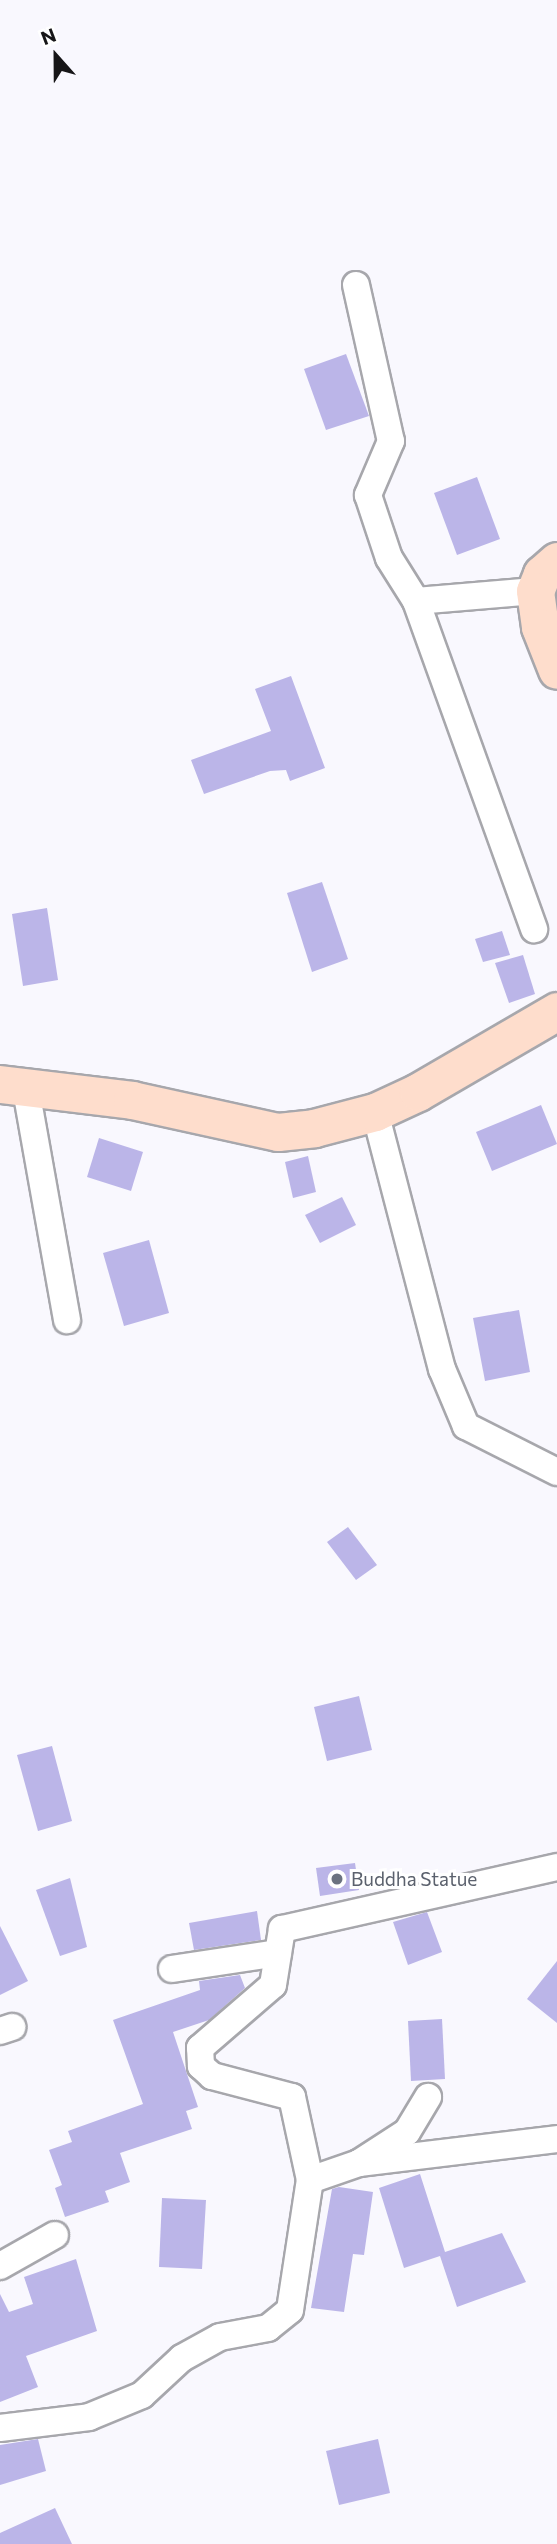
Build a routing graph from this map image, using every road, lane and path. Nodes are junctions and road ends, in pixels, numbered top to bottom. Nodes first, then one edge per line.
1 (356, 285) dead end
2 (557, 561) edge
3 (535, 591) junction
4 (415, 601) junction
5 (557, 670) edge
6 (534, 929) dead end
7 (557, 1011) edge
8 (12, 1084) edge
9 (375, 1112) junction
10 (67, 1320) dead end
11 (557, 1472) edge
12 (557, 1867) edge
13 (278, 1953) junction
14 (172, 1969) dead end
15 (428, 2097) dead end
16 (557, 2139) edge
17 (359, 2163) junction
18 (310, 2180) junction
19 (55, 2235) dead end
20 (0, 2266) edge
21 (0, 2428) edge

1 - 4 street
2 - 3 street
3 - 4 street
3 - 5 street
4 - 6 street
7 - 9 street
8 - 9 street
8 - 10 street
9 - 11 street
12 - 13 street
13 - 14 street
13 - 18 street
15 - 17 street
16 - 17 street
17 - 18 street
18 - 21 street
19 - 20 street

